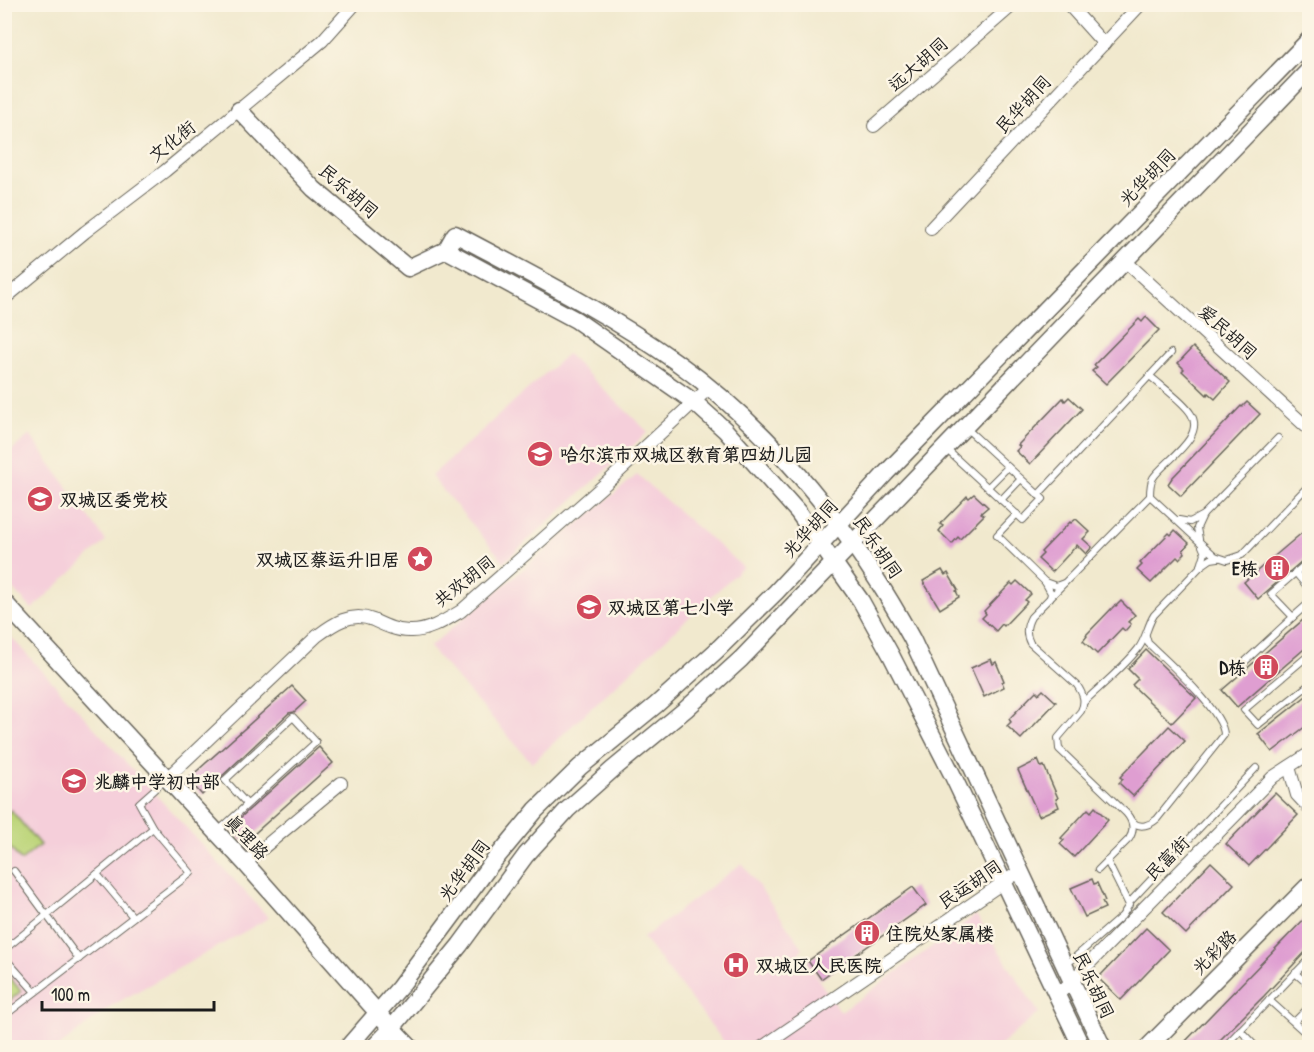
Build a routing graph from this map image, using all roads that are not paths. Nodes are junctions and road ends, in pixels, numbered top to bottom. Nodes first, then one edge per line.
1 (354, 4) edge
2 (1014, 4) edge
3 (1068, 4) edge
4 (1142, 4) edge
5 (1310, 39) edge
6 (1104, 44) junction
7 (1310, 69) edge
8 (239, 110) junction
9 (874, 126) dead end
10 (931, 228) dead end
11 (446, 250) junction
12 (1124, 260) junction
13 (4, 299) edge
14 (1170, 353) dead end
15 (1150, 376) junction
16 (710, 387) junction
17 (694, 402) junction
18 (966, 427) junction
19 (1310, 430) edge
20 (1278, 438) dead end
21 (946, 448) junction
22 (1008, 466) junction
23 (1021, 479) junction
24 (1310, 484) edge
25 (988, 488) junction
26 (1038, 495) junction
27 (1150, 496) junction
28 (1001, 500) junction
29 (1017, 514) junction
30 (1203, 515) junction
31 (1174, 517) junction
32 (840, 525) junction
33 (1199, 541) junction
34 (854, 544) junction
35 (821, 545) junction
36 (1220, 559) junction
37 (1310, 560) edge
38 (835, 563) junction
39 (1201, 567) junction
40 (1295, 572) junction
41 (1045, 582) junction
42 (1067, 582) junction
43 (1310, 590) edge
44 (1049, 600) junction
45 (1310, 602) edge
46 (10, 611) edge
47 (1293, 617) junction
48 (1146, 636) junction
49 (1310, 654) edge
50 (1058, 668) junction
51 (1237, 669) dead end
52 (1310, 684) edge
53 (1102, 685) junction
54 (1084, 702) junction
55 (1310, 753) edge
56 (1289, 767) junction
57 (1256, 768) dead end
58 (166, 779) junction
59 (341, 783) dead end
60 (247, 804) junction
61 (1310, 809) edge
62 (1129, 817) junction
63 (1148, 825) junction
64 (153, 828) junction
65 (216, 832) junction
66 (1129, 839) junction
67 (1107, 861) junction
68 (245, 863) junction
69 (1098, 870) dead end
70 (14, 871) dead end
71 (1020, 871) junction
72 (97, 874) junction
73 (1003, 882) junction
74 (1310, 884) edge
75 (1129, 903) junction
76 (47, 916) junction
77 (133, 917) junction
78 (4, 950) edge
79 (4, 957) edge
80 (1310, 958) edge
81 (79, 959) junction
82 (1295, 973) junction
83 (1067, 974) junction
84 (1310, 986) edge
85 (35, 992) junction
86 (1057, 996) junction
87 (1269, 1000) junction
88 (1310, 1006) edge
89 (377, 1012) junction
90 (4, 1016) edge
91 (1294, 1022) junction
92 (392, 1028) junction
93 (1240, 1030) junction
94 (1310, 1037) edge
95 (347, 1047) edge
96 (373, 1047) edge
97 (411, 1047) edge
98 (762, 1047) edge
99 (1082, 1047) edge
100 (1102, 1047) edge
101 (1147, 1047) edge
102 (1223, 1047) edge
103 (1257, 1047) edge

1 - 8 street, 文化街
2 - 9 street, 远大胡同
3 - 6 street
4 - 6 street, 民华胡同
5 - 32 street, 光华胡同
6 - 10 street, 民华胡同
7 - 12 street
8 - 11 street, 民乐胡同
8 - 13 street, 文化街
11 - 16 street, 民乐胡同
11 - 17 street, 民乐胡同
12 - 18 street
12 - 19 street, 爱民胡同
14 - 15 lane
15 - 26 lane
15 - 27 lane
16 - 17 street, 共欢胡同
16 - 32 street, 民乐胡同
17 - 35 street, 民乐胡同
17 - 58 street, 共欢胡同
18 - 21 street
18 - 22 lane
20 - 30 lane
21 - 25 lane
21 - 34 street
22 - 23 lane
22 - 25 lane
23 - 26 lane
23 - 28 lane
24 - 36 lane
25 - 28 lane
26 - 29 lane
27 - 31 lane
27 - 42 lane
28 - 29 lane
29 - 41 lane
30 - 31 lane
30 - 33 lane
31 - 33 lane
32 - 34 street, 民乐胡同
32 - 35 street, 光华胡同
33 - 36 lane
33 - 39 lane
34 - 38 street
34 - 71 street, 民乐胡同
35 - 38 street, 民乐胡同
35 - 89 street, 光华胡同
36 - 39 lane
37 - 40 lane
38 - 73 street, 民乐胡同
38 - 92 street
39 - 48 lane
40 - 43 lane
40 - 47 lane
41 - 42 lane
41 - 44 lane
42 - 44 lane
44 - 50 lane
45 - 47 lane
46 - 58 street, 真理路
47 - 51 lane
48 - 53 lane
48 - 63 lane
49 - 52 lane
50 - 53 lane
50 - 54 lane
53 - 54 lane
54 - 62 lane
55 - 56 street, 民富街
56 - 61 street
56 - 83 street, 民富街
57 - 75 lane
58 - 64 lane
58 - 65 street, 真理路
59 - 68 street
60 - 60 lane
60 - 65 lane
62 - 63 lane
62 - 66 lane
63 - 66 lane
64 - 72 lane
64 - 77 lane
65 - 68 street, 真理路
66 - 67 lane
67 - 69 lane
67 - 75 lane
68 - 89 street, 真理路
70 - 76 lane
71 - 73 street, 民运胡同
71 - 83 street, 民乐胡同
72 - 76 lane
72 - 77 lane
73 - 86 street, 民乐胡同
73 - 98 street, 民运胡同
74 - 101 street, 光彩路
75 - 83 lane
76 - 78 lane
76 - 81 lane
77 - 81 lane
79 - 85 lane
80 - 82 lane
81 - 85 lane
82 - 84 lane
82 - 87 lane
83 - 86 street, 民富街
83 - 100 street, 民乐胡同
85 - 90 lane
86 - 99 street, 民乐胡同
87 - 91 lane
87 - 93 lane
88 - 91 lane
89 - 92 street, 真理路
89 - 95 street, 光华胡同
91 - 94 lane
92 - 96 street
92 - 97 street, 真理路
93 - 102 lane
93 - 103 lane

